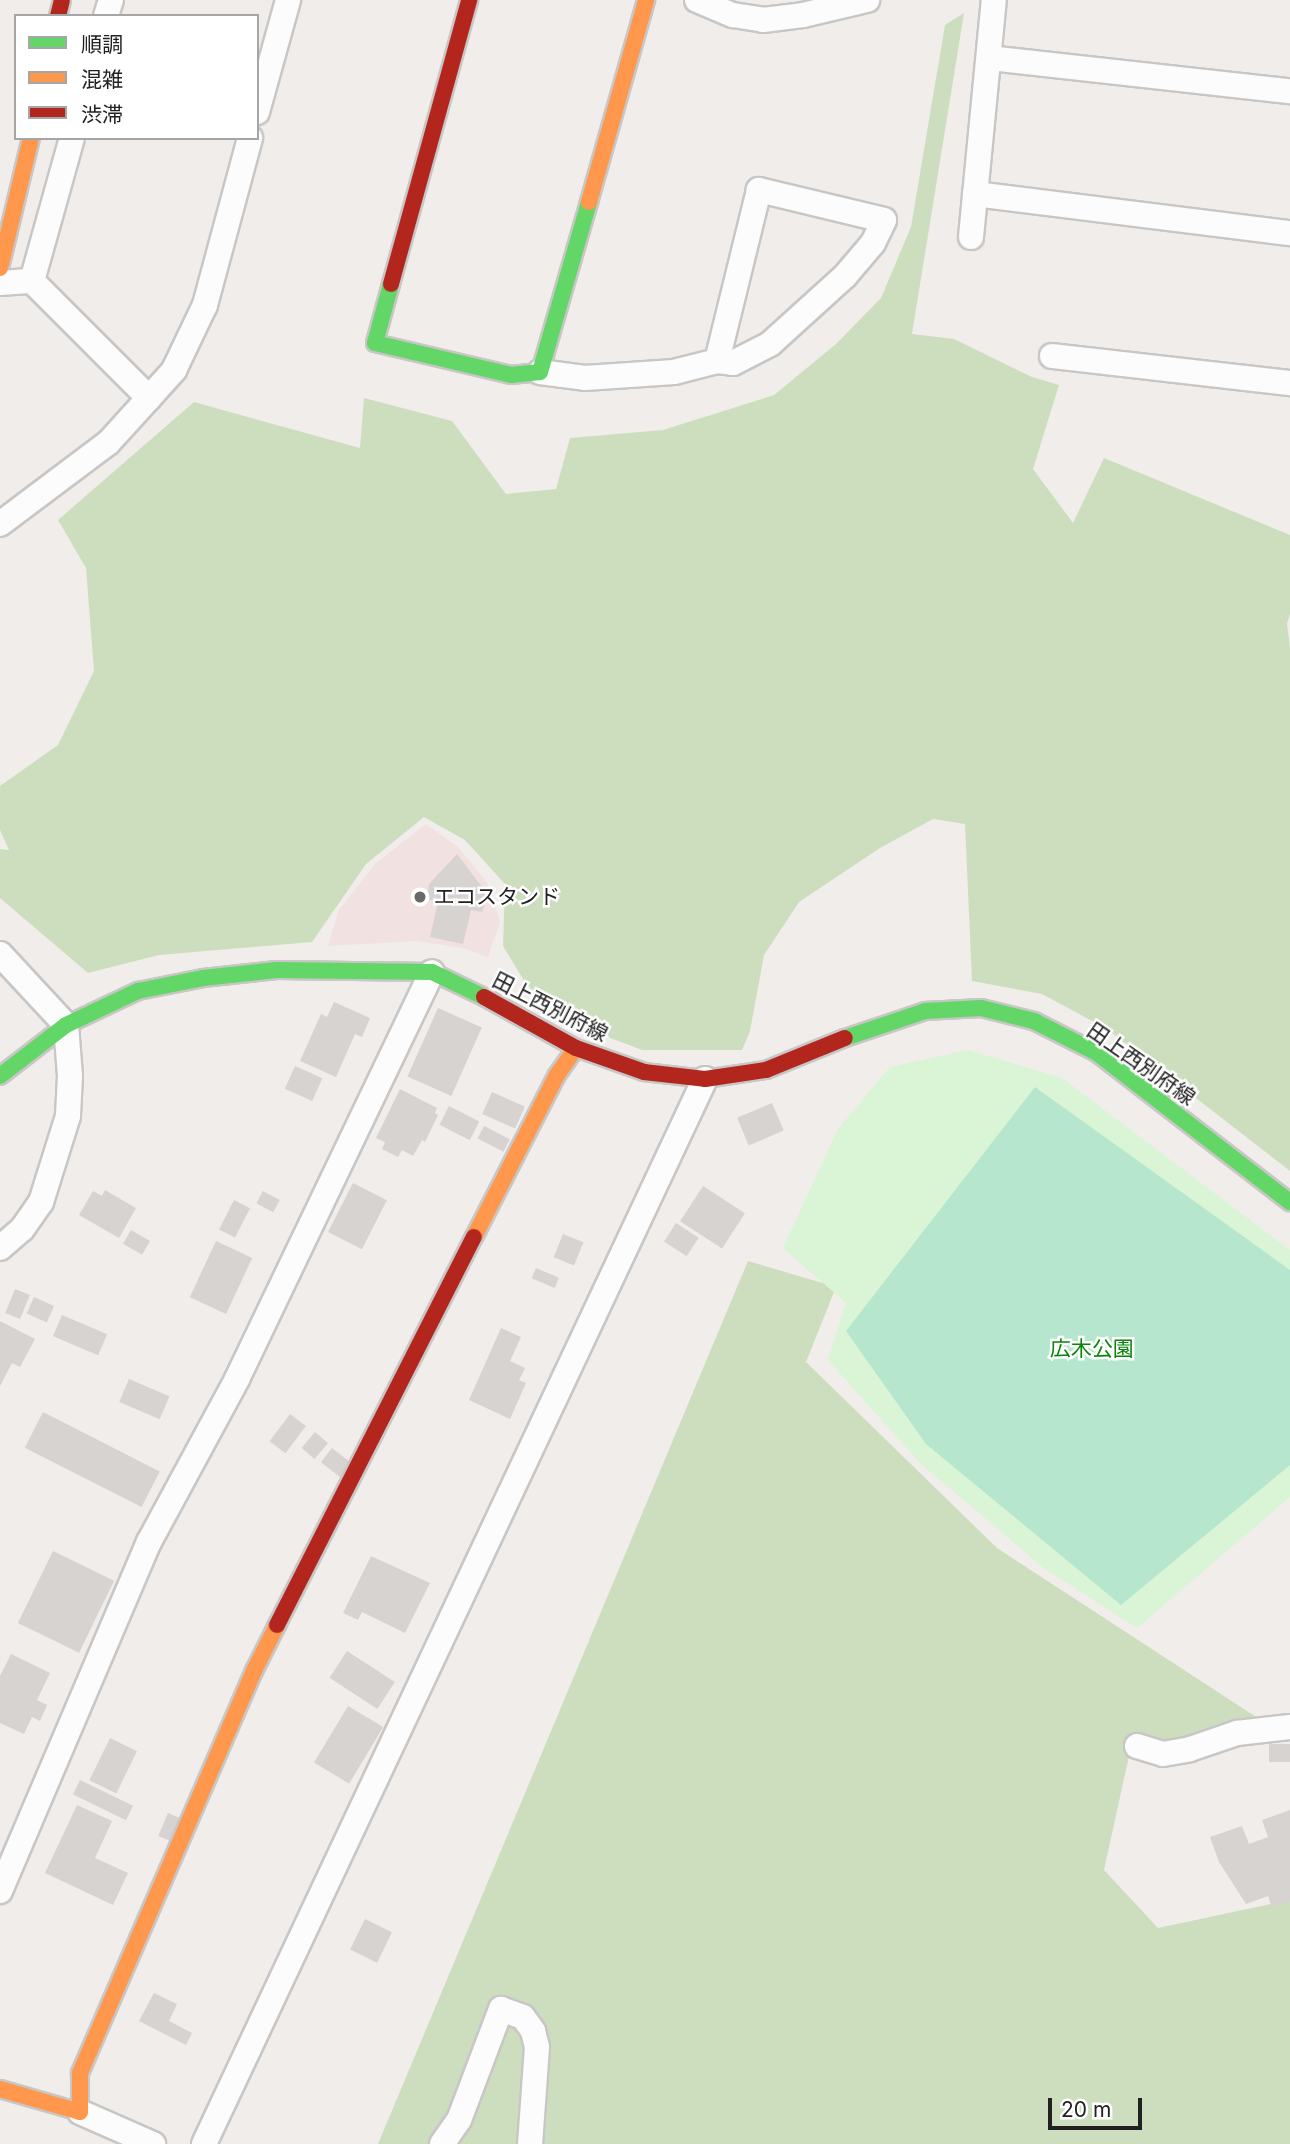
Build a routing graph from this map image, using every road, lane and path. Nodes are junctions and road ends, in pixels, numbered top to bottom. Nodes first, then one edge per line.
1 (288, 0) edge
2 (469, 0) edge
3 (646, 0) edge
4 (696, 0) edge
5 (994, 0) edge
6 (864, 1) edge
7 (989, 58) junction
8 (1290, 91) edge
9 (259, 105) edge
10 (31, 140) edge
11 (71, 140) edge
12 (249, 140) edge
13 (975, 194) junction
14 (1290, 233) edge
15 (971, 237) dead end
16 (0, 268) edge
17 (32, 281) junction
18 (0, 283) edge
19 (1052, 356) dead end
20 (717, 362) junction
21 (540, 372) junction
22 (1290, 383) edge
23 (149, 398) junction
24 (0, 524) edge
25 (0, 956) edge
26 (432, 972) junction
27 (66, 1025) junction
28 (576, 1048) junction
29 (0, 1076) edge
30 (705, 1079) junction
31 (1290, 1202) edge
32 (0, 1248) edge
33 (1290, 1727) edge
34 (1137, 1746) dead end
35 (0, 1891) edge
36 (0, 2089) edge
37 (80, 2112) junction
38 (153, 2144) edge
39 (204, 2144) edge
40 (442, 2144) edge
41 (530, 2144) edge

1 - 9 street
2 - 21 street
3 - 21 street
4 - 6 street
5 - 7 street
7 - 8 street
7 - 13 street
10 - 16 street
11 - 17 street
12 - 23 street
13 - 14 street
13 - 15 street
17 - 18 street
17 - 23 street
19 - 22 street
20 - 20 street
20 - 21 street
23 - 24 street
25 - 27 street
26 - 27 street, 田上西別府線
26 - 28 street, 田上西別府線
26 - 35 street
27 - 29 street, 田上西別府線
27 - 32 street
28 - 30 street, 田上西別府線
28 - 37 street
30 - 31 street, 田上西別府線
30 - 39 street
33 - 34 street
36 - 37 street
37 - 38 street
40 - 41 street

